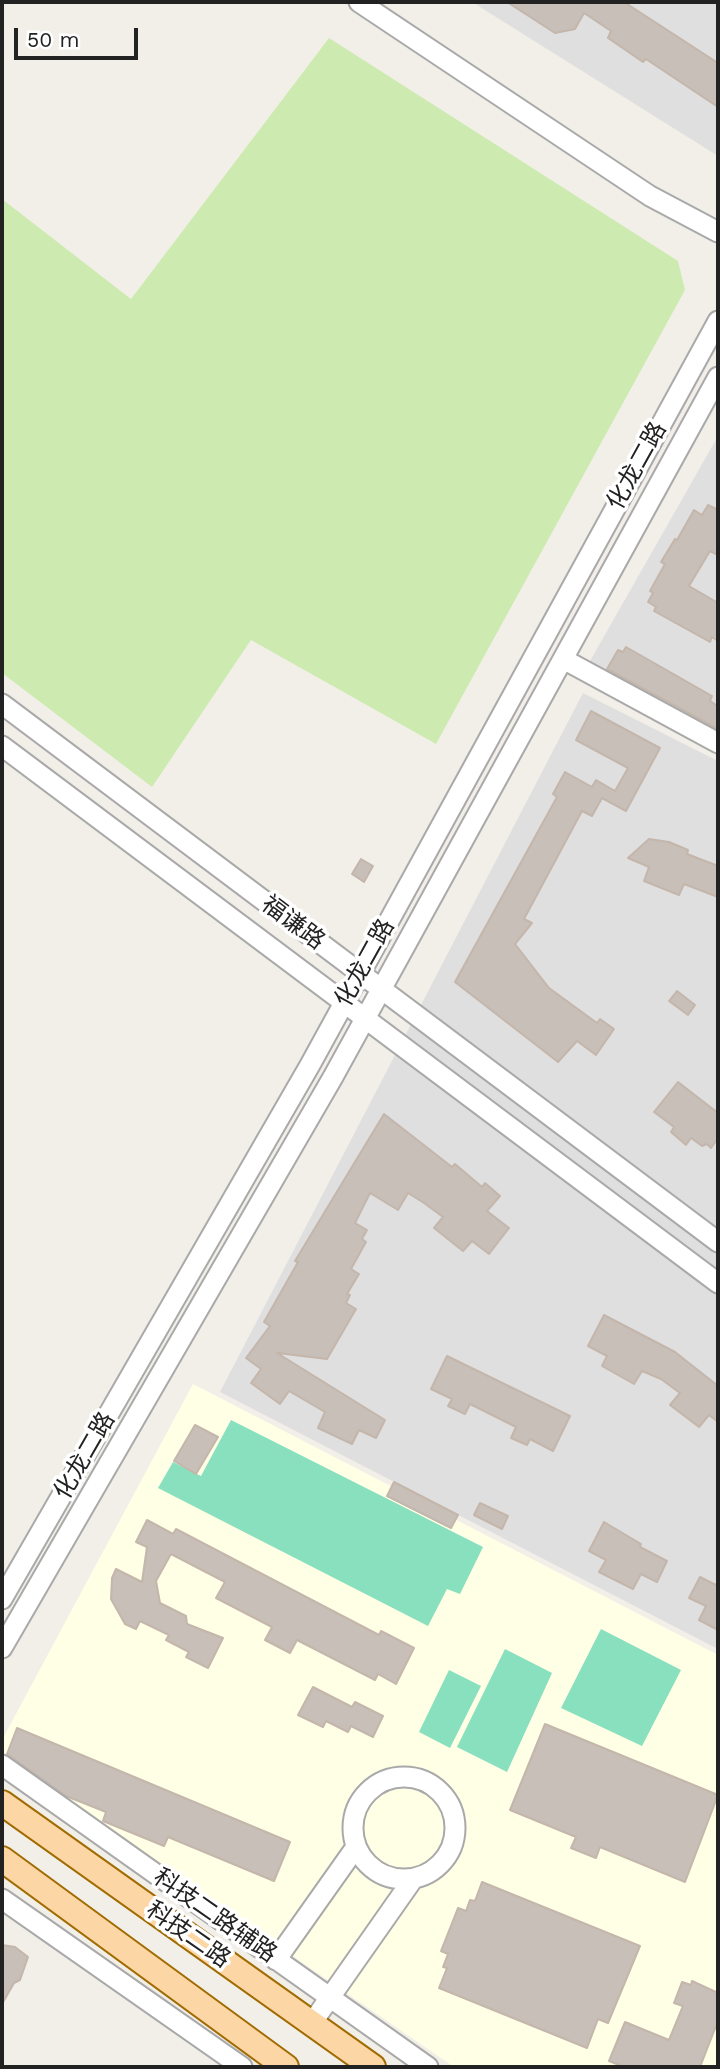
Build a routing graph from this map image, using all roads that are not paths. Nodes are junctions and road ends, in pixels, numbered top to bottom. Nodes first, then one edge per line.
1 (359, 2) edge
2 (718, 232) edge
3 (718, 321) edge
4 (718, 377) edge
5 (563, 659) junction
6 (2, 704) edge
7 (718, 743) edge
8 (2, 746) edge
9 (360, 973) junction
10 (380, 988) junction
11 (344, 1002) junction
12 (364, 1017) junction
13 (718, 1242) edge
14 (718, 1283) edge
15 (2, 1599) edge
16 (2, 1648) edge
17 (2, 1765) edge
18 (2, 1803) edge
19 (356, 1847) junction
20 (2, 1858) edge
21 (413, 1879) junction
22 (2, 1899) edge
23 (276, 1960) junction
24 (331, 1998) junction
25 (312, 2023) junction
26 (242, 2067) edge
27 (286, 2067) edge
28 (373, 2067) edge
29 (428, 2067) edge

1 - 2 street
3 - 9 street, 化龙二路
4 - 5 street, 化龙二路
5 - 7 street
5 - 10 street, 化龙二路
6 - 9 street, 福谦路
8 - 11 street, 福谦路
9 - 10 street, 福谦路
9 - 11 street, 化龙二路
10 - 12 street, 化龙二路
10 - 13 street, 福谦路
11 - 12 street, 福谦路
11 - 15 street, 化龙二路
12 - 14 street, 福谦路
12 - 16 street, 化龙二路
17 - 23 street, 科技二路辅路
18 - 25 main road, 科技二路
19 - 21 street
19 - 21 street
19 - 23 street
20 - 27 main road, 科技二路
21 - 24 street
22 - 26 street
23 - 24 street, 科技二路辅路
24 - 25 street
24 - 29 street, 科技二路辅路
25 - 28 main road, 科技二路

